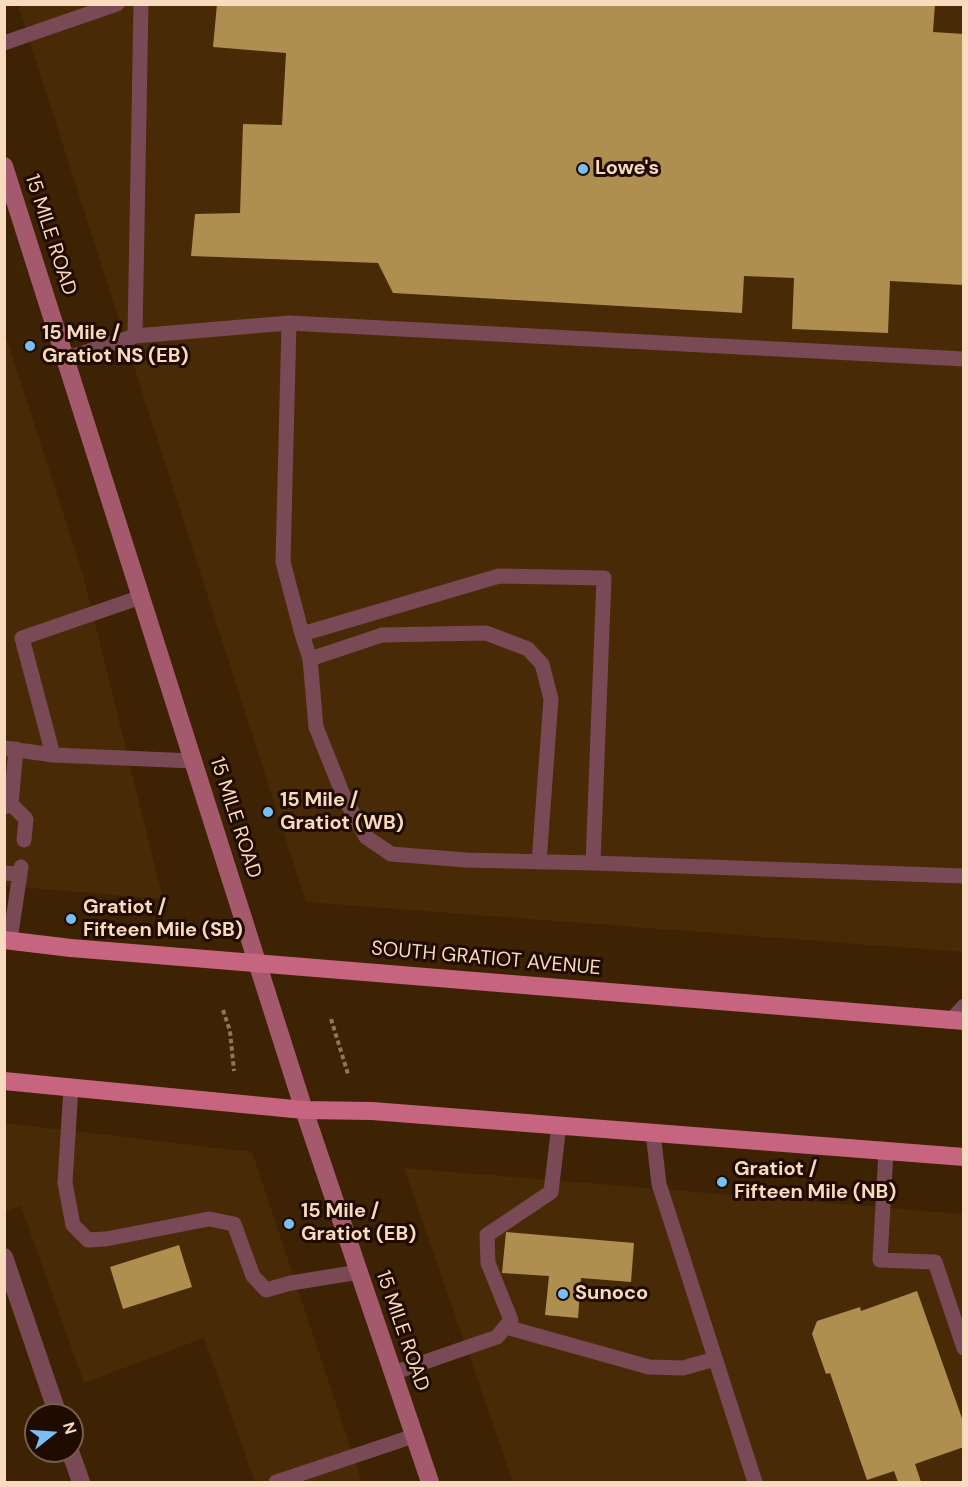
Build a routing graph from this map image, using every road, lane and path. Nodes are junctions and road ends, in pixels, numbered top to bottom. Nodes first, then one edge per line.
1 (117, 4) edge
2 (141, 4) edge
3 (4, 43) edge
4 (4, 166) edge
5 (289, 323) junction
6 (135, 336) junction
7 (65, 358) junction
8 (963, 358) edge
9 (141, 597) junction
10 (302, 634) junction
11 (310, 659) junction
12 (10, 748) edge
13 (53, 755) junction
14 (194, 761) junction
15 (8, 806) edge
16 (24, 840) dead end
17 (540, 862) junction
18 (593, 863) junction
19 (15, 871) edge
20 (963, 876) edge
21 (7, 940) edge
22 (258, 963) junction
23 (223, 1010) dead end
24 (959, 1016) edge
25 (331, 1019) dead end
26 (234, 1071) dead end
27 (348, 1074) dead end
28 (4, 1081) edge
29 (71, 1088) junction
30 (304, 1110) junction
31 (559, 1125) junction
32 (653, 1133) junction
33 (886, 1151) junction
34 (963, 1157) edge
35 (4, 1257) edge
36 (359, 1272) junction
37 (506, 1327) junction
38 (963, 1348) edge
39 (715, 1359) junction
40 (393, 1373) junction
41 (54, 1403) edge
42 (414, 1436) junction
43 (74, 1463) edge
44 (81, 1482) edge
45 (276, 1482) edge
46 (430, 1482) edge
47 (755, 1482) edge

1 - 3 lane
2 - 6 lane
4 - 7 main road, 15 MILE ROAD
5 - 6 lane
5 - 8 lane
5 - 10 lane
6 - 7 lane
7 - 9 main road, 15 MILE ROAD
9 - 13 lane
9 - 14 main road, 15 MILE ROAD
10 - 11 lane
10 - 18 lane
11 - 17 lane
11 - 17 lane
12 - 13 lane
12 - 15 lane
13 - 14 lane
14 - 22 main road, 15 MILE ROAD
15 - 16 lane
17 - 18 lane
18 - 20 lane
19 - 21 lane
21 - 22 main road, SOUTH GRATIOT AVENUE
22 - 24 main road, SOUTH GRATIOT AVENUE
22 - 30 main road, 15 MILE ROAD
23 - 26 path
25 - 27 path
28 - 29 main road
29 - 30 main road
29 - 36 lane
30 - 31 main road
30 - 36 main road, 15 MILE ROAD
31 - 32 main road
31 - 37 lane
32 - 33 main road
32 - 39 lane
33 - 34 main road
33 - 38 lane
35 - 41 street
36 - 40 main road, 15 MILE ROAD
37 - 39 lane
37 - 40 lane
39 - 47 lane
40 - 42 main road, 15 MILE ROAD
42 - 45 lane
42 - 46 main road, 15 MILE ROAD
43 - 44 street

